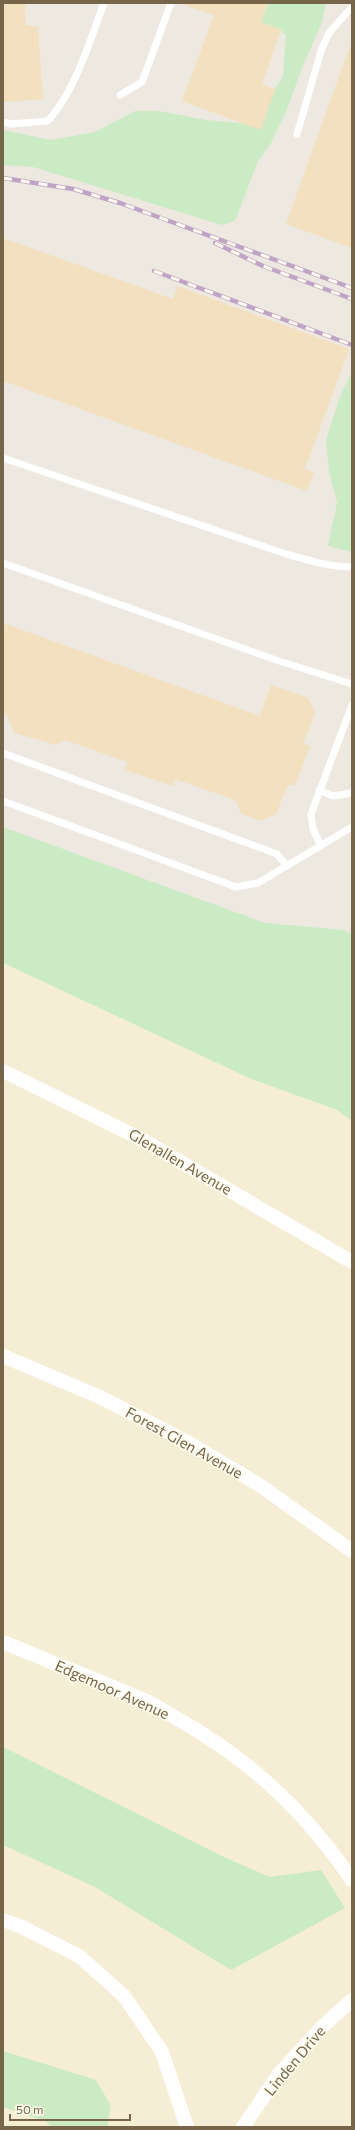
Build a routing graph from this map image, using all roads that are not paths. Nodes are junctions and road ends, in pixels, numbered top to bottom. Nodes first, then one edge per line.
1 (104, 3) edge
2 (171, 3) edge
3 (351, 7) edge
4 (120, 95) dead end
5 (3, 122) edge
6 (297, 134) dead end
7 (3, 458) edge
8 (3, 563) edge
9 (352, 566) edge
10 (352, 684) edge
11 (352, 707) edge
12 (3, 753) edge
13 (319, 790) junction
14 (352, 793) edge
15 (3, 801) edge
16 (352, 827) edge
17 (321, 846) junction
18 (287, 866) junction
19 (3, 1071) edge
20 (352, 1262) edge
21 (3, 1356) edge
22 (352, 1551) edge
23 (3, 1642) edge
24 (352, 1880) edge
25 (3, 1920) edge
26 (352, 2000) edge
27 (187, 2127) edge
28 (243, 2127) edge

1 - 5 lane
2 - 4 lane
3 - 6 lane
7 - 9 lane
8 - 10 lane
11 - 13 lane
12 - 18 lane
13 - 14 lane
13 - 17 lane
15 - 18 lane
16 - 17 lane
17 - 18 lane
19 - 20 street, Glenallen Avenue
21 - 22 street, Forest Glen Avenue
23 - 24 street, Edgemoor Avenue
25 - 27 street
26 - 28 street, Linden Drive

